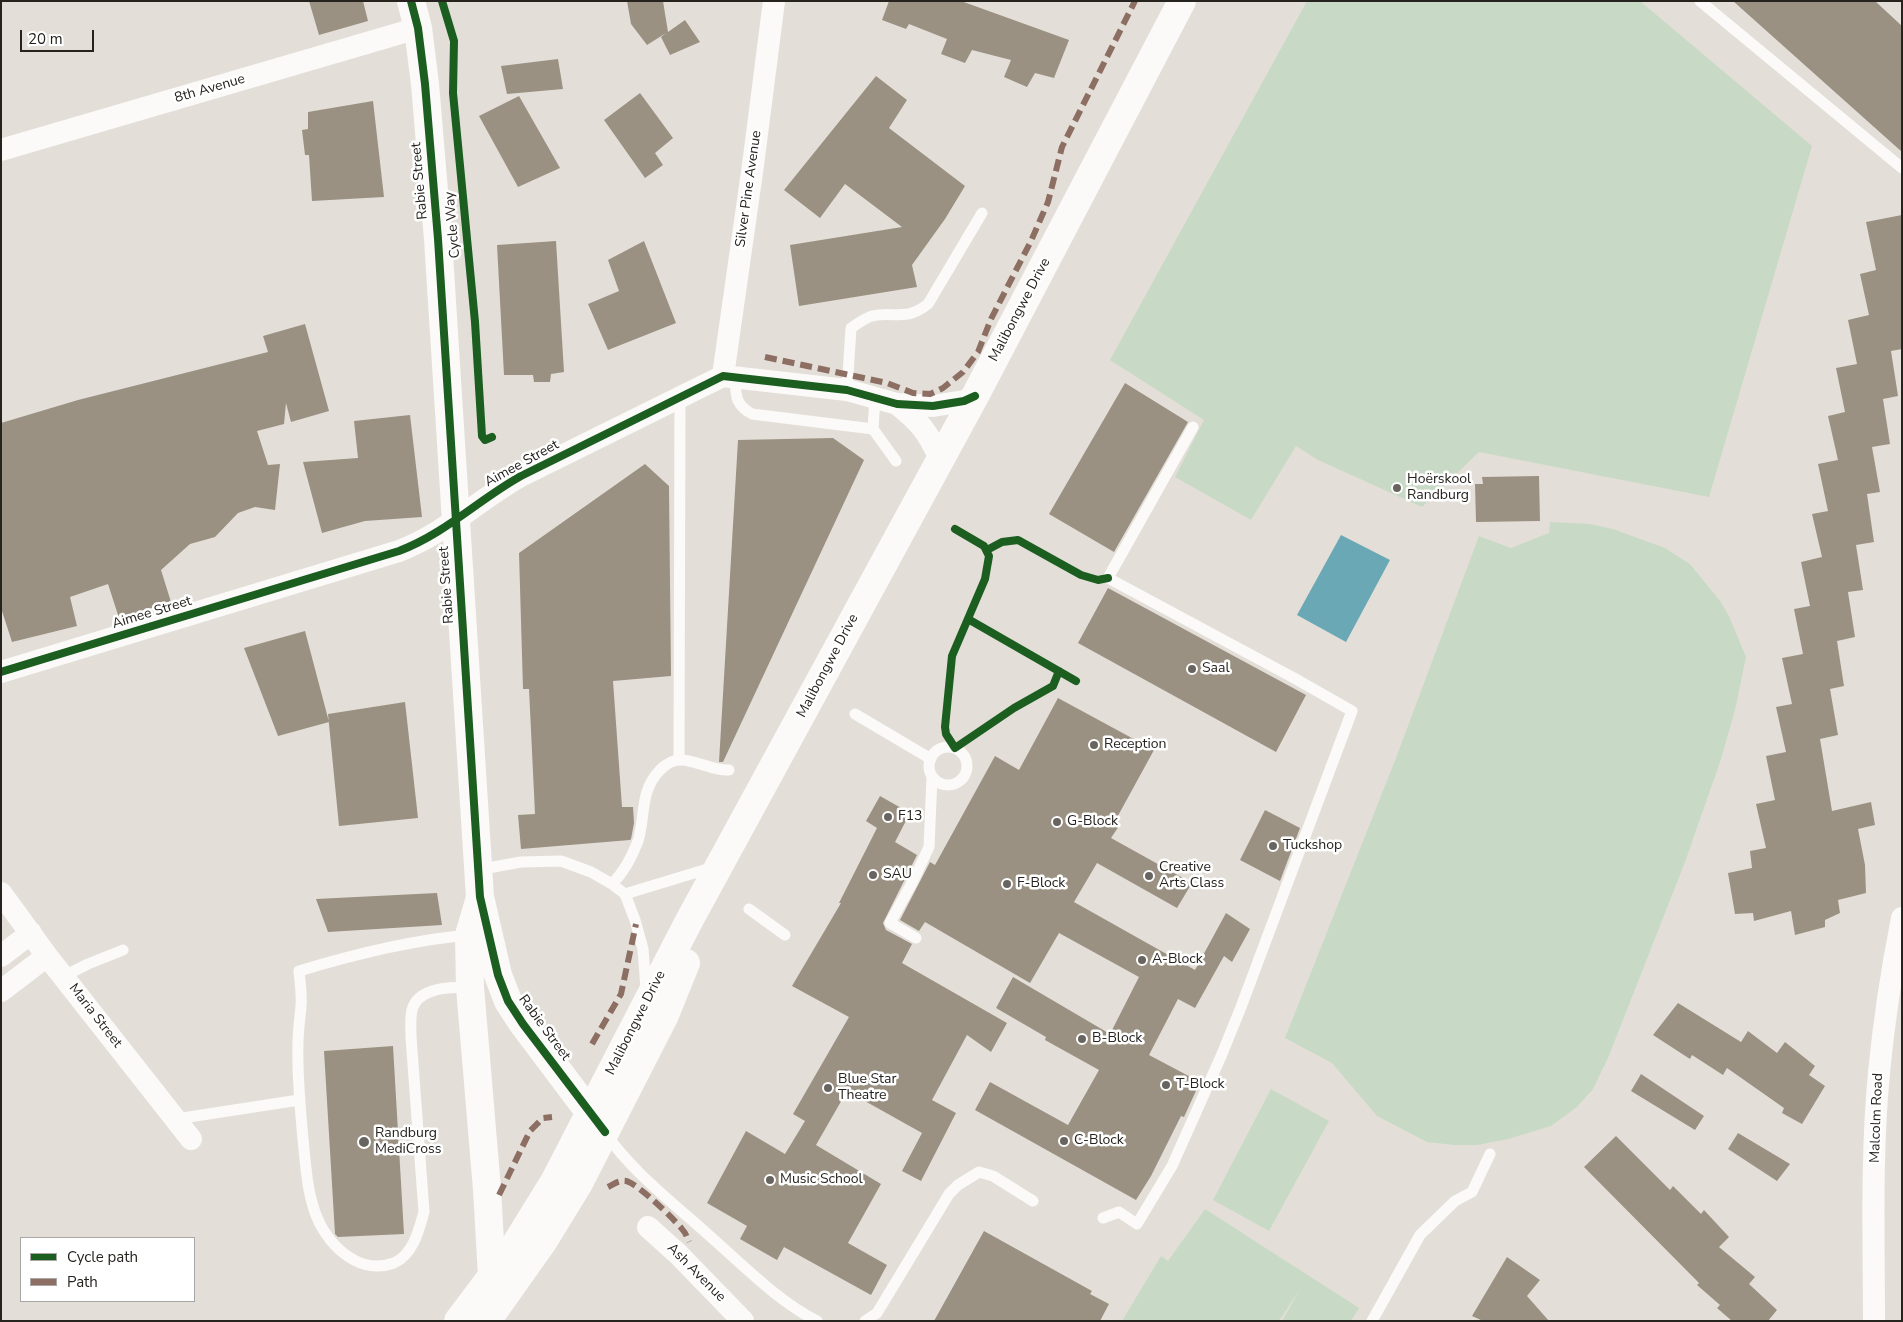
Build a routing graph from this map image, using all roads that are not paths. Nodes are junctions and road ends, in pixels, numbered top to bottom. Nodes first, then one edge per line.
1 (411, 1) edge
2 (774, 1) edge
3 (1182, 1) edge
4 (1200, 1) edge
5 (1700, 1) edge
6 (418, 28) junction
7 (1, 150) edge
8 (1902, 168) edge
9 (982, 213) dead end
10 (729, 376) junction
11 (847, 390) junction
12 (680, 395) junction
13 (975, 396) junction
14 (875, 397) junction
15 (898, 404) junction
16 (1193, 427) dead end
17 (873, 429) junction
18 (940, 459) junction
19 (896, 461) dead end
20 (456, 521) junction
21 (1, 672) edge
22 (855, 714) dead end
23 (930, 759) junction
24 (679, 760) junction
25 (729, 770) dead end
26 (932, 776) junction
27 (721, 865) junction
28 (477, 870) junction
29 (612, 884) junction
30 (1, 893) edge
31 (625, 894) junction
32 (480, 897) junction
33 (749, 909) dead end
34 (1902, 918) edge
35 (30, 933) junction
36 (469, 935) junction
37 (785, 935) dead end
38 (916, 938) dead end
39 (123, 950) dead end
40 (1, 956) edge
41 (47, 956) junction
42 (64, 976) junction
43 (470, 986) junction
44 (1, 991) edge
45 (647, 1004) junction
46 (299, 1100) junction
47 (176, 1120) junction
48 (598, 1122) junction
49 (191, 1139) dead end
50 (1490, 1154) dead end
51 (1033, 1201) dead end
52 (1102, 1218) dead end
53 (648, 1227) dead end
54 (492, 1277) junction
55 (458, 1321) edge
56 (487, 1321) edge
57 (743, 1321) edge
58 (817, 1321) edge
59 (865, 1321) edge
60 (1372, 1321) edge
61 (1874, 1321) edge

1 - 6 main road, Rabie Street
2 - 10 street, Silver Pine Avenue
3 - 13 main road, Malibongwe Drive
4 - 48 main road, Malibongwe Drive
5 - 8 lane
6 - 7 street, 8th Avenue
6 - 20 main road, Rabie Street
9 - 11 lane
10 - 11 street
10 - 12 street, Aimee Street
10 - 17 lane
11 - 14 street
12 - 20 street, Aimee Street
12 - 24 lane
13 - 15 street
13 - 18 main road, Malibongwe Drive
14 - 15 street
14 - 17 lane
15 - 18 street
16 - 52 lane
17 - 19 lane
18 - 27 main road, Malibongwe Drive
20 - 21 street, Aimee Street
20 - 28 main road, Rabie Street
22 - 23 lane
23 - 26 lane
23 - 26 lane
24 - 25 lane
24 - 29 lane
26 - 38 lane
27 - 31 lane
27 - 45 main road, Malibongwe Drive
28 - 29 lane
28 - 32 main road, Rabie Street
29 - 31 lane
30 - 35 street, Maria Street
31 - 45 lane
32 - 36 main road
32 - 48 main road, Rabie Street
33 - 37 lane
34 - 61 street, Malcolm Road
35 - 40 street
35 - 41 street, Maria Street
36 - 43 main road
36 - 46 lane
39 - 42 lane
41 - 42 street, Maria Street
41 - 44 street
42 - 47 street, Maria Street
43 - 46 lane
43 - 54 main road
45 - 48 main road, Malibongwe Drive
46 - 47 lane
47 - 49 street, Maria Street
48 - 54 main road, Malibongwe Drive
48 - 56 main road, Malibongwe Drive
48 - 58 lane
50 - 60 lane
51 - 59 lane
53 - 57 street, Ash Avenue
54 - 55 main road, Malibongwe Drive

